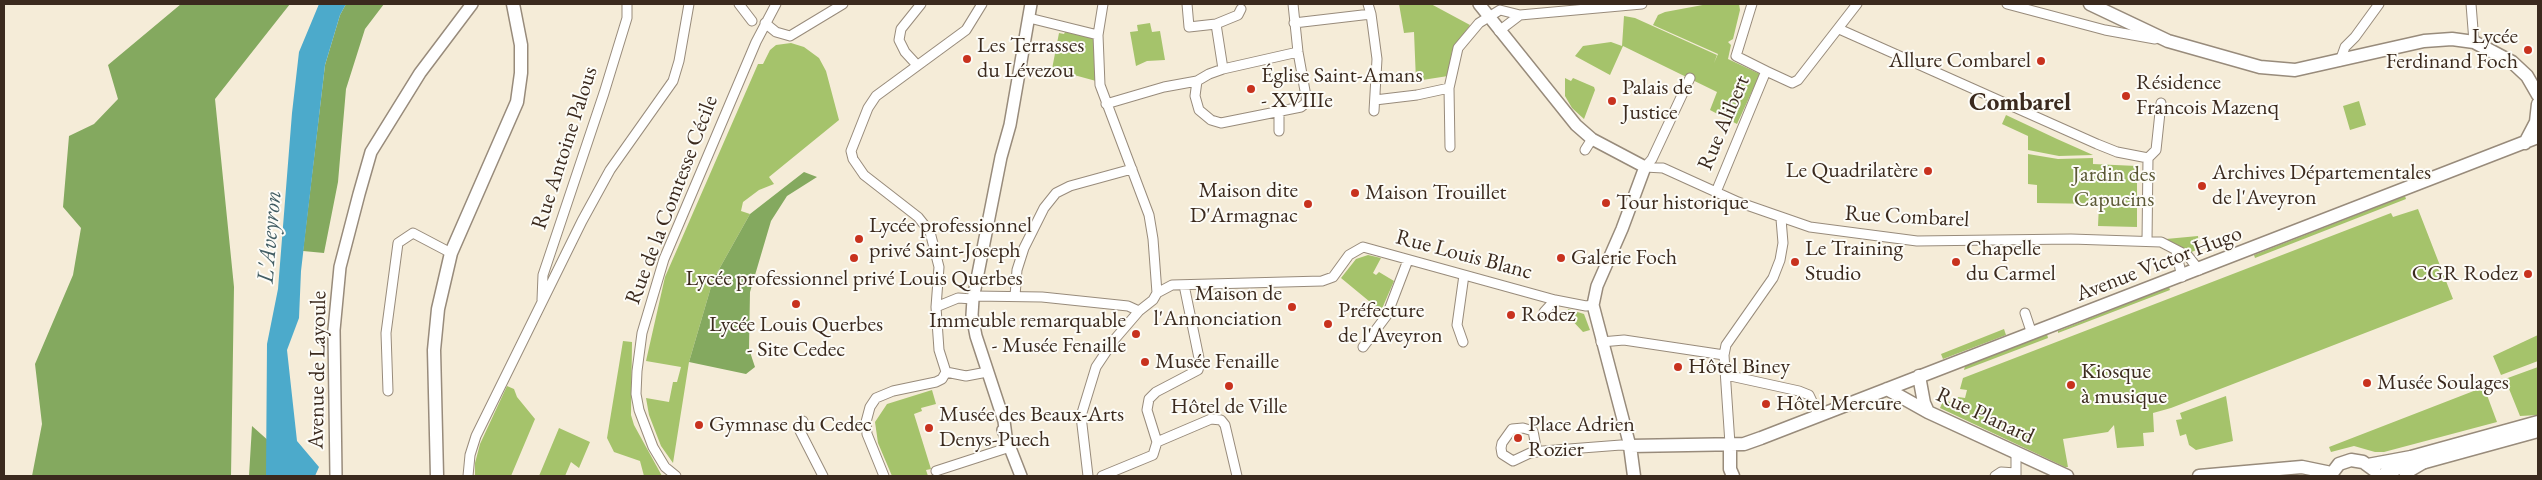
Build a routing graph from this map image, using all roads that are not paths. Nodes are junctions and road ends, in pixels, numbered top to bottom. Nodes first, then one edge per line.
1 (472, 4) edge
2 (513, 4) edge
3 (627, 4) edge
4 (689, 4) edge
5 (739, 4) edge
6 (776, 4) edge
7 (843, 4) edge
8 (921, 4) edge
9 (982, 4) edge
10 (1032, 4) edge
11 (1103, 4) edge
12 (1187, 4) edge
13 (1293, 4) edge
14 (1368, 4) edge
15 (1480, 4) edge
16 (1637, 4) edge
17 (1752, 4) edge
18 (1857, 4) edge
19 (2008, 4) edge
20 (2090, 4) edge
21 (2379, 4) edge
22 (2471, 4) edge
23 (1241, 9) dead end
24 (1500, 10) junction
25 (1371, 14) junction
26 (1520, 15) junction
27 (1489, 17) junction
28 (1029, 18) junction
29 (752, 21) dead end
30 (765, 23) junction
31 (1294, 23) junction
32 (1216, 24) junction
33 (1839, 29) junction
34 (1499, 30) junction
35 (1098, 35) junction
36 (2168, 41) junction
37 (2474, 42) junction
38 (1298, 52) junction
39 (2340, 61) junction
40 (916, 65) junction
41 (1223, 69) junction
42 (1766, 71) junction
43 (1690, 78) dead end
44 (1193, 82) junction
45 (1449, 88) junction
46 (2538, 94) edge
47 (1375, 100) junction
48 (2161, 103) dead end
49 (1106, 104) junction
50 (2538, 104) edge
51 (1374, 111) dead end
52 (1279, 112) junction
53 (1279, 131) dead end
54 (2538, 137) edge
55 (1592, 139) junction
56 (2525, 143) junction
57 (1450, 147) dead end
58 (1585, 150) dead end
59 (2148, 158) junction
60 (1645, 167) junction
61 (1132, 169) junction
62 (1716, 192) junction
63 (1782, 219) junction
64 (2147, 242) junction
65 (2176, 251) junction
66 (451, 253) junction
67 (1408, 260) junction
68 (2199, 270) junction
69 (1464, 275) junction
70 (2182, 277) junction
71 (1184, 285) junction
72 (1157, 294) junction
73 (1019, 296) junction
74 (973, 298) junction
75 (1555, 300) junction
76 (542, 305) junction
77 (1593, 305) junction
78 (936, 307) junction
79 (1139, 311) junction
80 (1544, 312) dead end
81 (2025, 313) dead end
82 (2032, 334) junction
83 (1463, 342) dead end
84 (1601, 342) junction
85 (1363, 346) dead end
86 (1724, 355) junction
87 (946, 372) junction
88 (987, 372) junction
89 (1726, 375) junction
90 (1919, 376) junction
91 (1887, 389) junction
92 (388, 391) dead end
93 (1928, 412) junction
94 (1819, 416) junction
95 (803, 420) dead end
96 (2538, 422) edge
97 (2538, 431) edge
98 (1008, 442) junction
99 (1157, 442) junction
100 (1730, 444) junction
101 (1630, 446) junction
102 (1537, 452) junction
103 (2016, 453) junction
104 (2425, 462) junction
105 (2368, 465) junction
106 (936, 472) dead end
107 (2016, 475) edge
108 (2330, 475) edge
109 (336, 476) edge
110 (437, 476) edge
111 (468, 476) edge
112 (676, 476) edge
113 (823, 476) edge
114 (884, 476) edge
115 (1021, 476) edge
116 (1088, 476) edge
117 (1102, 476) edge
118 (1237, 476) edge
119 (1634, 476) edge
120 (1733, 476) edge
121 (1995, 476) edge
122 (2067, 476) edge
123 (2198, 476) edge
124 (2379, 476) edge
125 (2405, 476) edge

1 - 109 street, Avenue de Layoule
2 - 66 main road
3 - 76 street, Rue Antoine Palous
4 - 76 street
5 - 29 street
6 - 30 street, Rue de la Comtesse Cécile
7 - 30 street
8 - 40 street
9 - 40 street
10 - 28 street
11 - 35 street
12 - 32 street
13 - 31 street
14 - 25 street
15 - 24 street
15 - 27 street
16 - 26 street
17 - 42 street, Rue Alibert
18 - 33 street
19 - 36 street
20 - 36 main road
21 - 39 street
22 - 37 street
23 - 32 street
24 - 26 street
24 - 27 street
25 - 31 street
25 - 47 street
26 - 34 street
27 - 34 street
27 - 45 street
28 - 35 street
28 - 74 street
30 - 112 street, Rue de la Comtesse Cécile
31 - 38 street
32 - 41 street
33 - 42 street
33 - 59 street
34 - 55 street
35 - 49 street
36 - 39 main road
37 - 39 main road
37 - 46 main road
38 - 41 street
38 - 52 street
40 - 78 street
41 - 44 street
42 - 62 street, Rue Alibert
43 - 60 street
44 - 49 street
44 - 52 street
45 - 47 street
45 - 57 street
47 - 51 street
48 - 59 street
49 - 61 street
50 - 56 main road
52 - 53 street
54 - 56 main road, Avenue Victor Hugo
55 - 58 street
55 - 60 street
56 - 68 main road, Avenue Victor Hugo
59 - 64 street
60 - 62 street, Rue Combarel
60 - 77 street
61 - 72 street
61 - 73 street
62 - 63 street, Rue Combarel
63 - 64 street, Rue Combarel
63 - 86 street
64 - 65 street, Rue Combarel
65 - 68 street, Rue Combarel
65 - 70 street
66 - 92 street
66 - 110 main road
67 - 69 street, Rue Louis Blanc
67 - 71 street, Rue Louis Blanc
67 - 85 street
68 - 70 main road, Avenue Victor Hugo
69 - 75 street, Rue Louis Blanc
69 - 83 street
70 - 82 main road, Avenue Victor Hugo
71 - 72 street
71 - 99 street
72 - 79 street
73 - 74 street
73 - 79 street
74 - 78 street
74 - 88 street
75 - 77 street, Rue Louis Blanc
75 - 80 street
76 - 111 street
77 - 84 street
78 - 87 street
79 - 116 street
81 - 82 street
82 - 90 main road, Avenue Victor Hugo
84 - 86 street
84 - 101 street
86 - 89 street
87 - 88 street
87 - 114 street
88 - 98 street
89 - 94 street
89 - 100 street
90 - 91 main road, Avenue Victor Hugo
90 - 93 main road
91 - 93 main road, Rue Planard
91 - 94 main road, Avenue Victor Hugo
93 - 103 main road, Rue Planard
94 - 100 main road, Avenue Victor Hugo
95 - 113 street
96 - 105 main road
97 - 104 main road
98 - 106 street
98 - 115 street
99 - 117 street
99 - 118 street
100 - 101 main road, Avenue Victor Hugo
100 - 120 main road
101 - 102 street
101 - 119 main road
102 - 102 street
103 - 107 street
103 - 122 main road, Rue Planard
104 - 124 main road
104 - 125 street
105 - 108 main road
105 - 124 main road
107 - 121 street
108 - 123 main road

